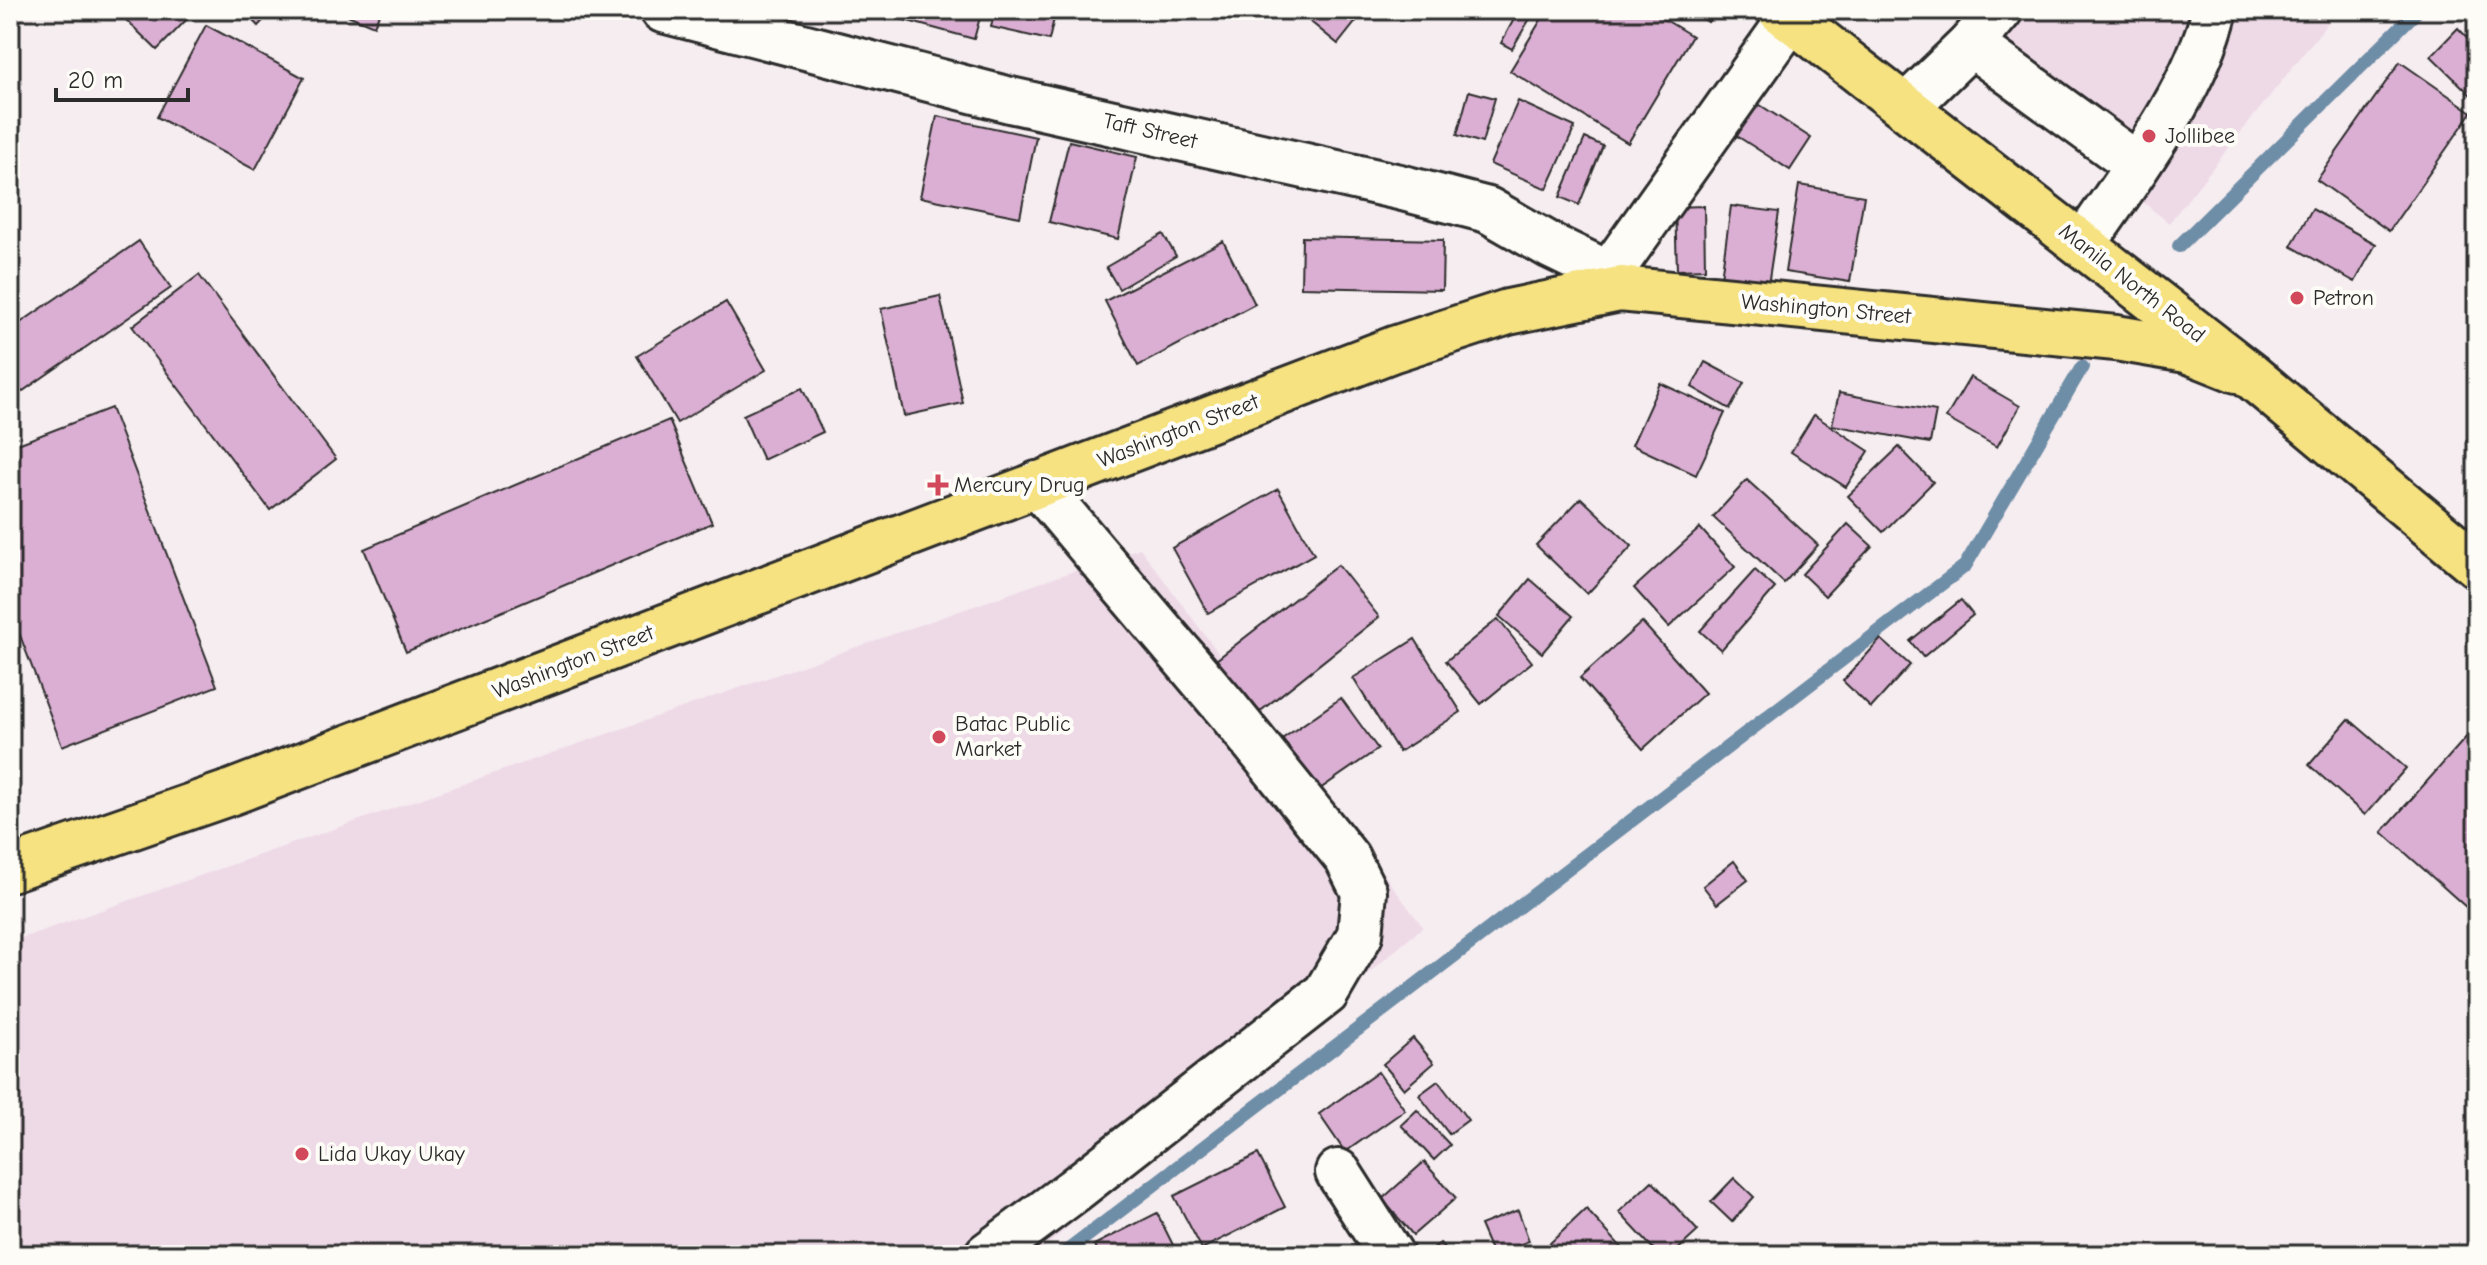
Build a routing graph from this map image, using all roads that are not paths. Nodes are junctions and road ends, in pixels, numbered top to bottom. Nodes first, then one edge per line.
1 (663, 10) edge
2 (2000, 10) edge
3 (2215, 10) edge
4 (1786, 14) edge
5 (1971, 44) junction
6 (1907, 106) junction
7 (2137, 165) junction
8 (2083, 245) junction
9 (1614, 282) junction
10 (2250, 375) junction
11 (1037, 484) junction
12 (2477, 565) edge
13 (10, 869) edge
14 (1338, 1172) dead end
15 (987, 1255) edge
16 (1391, 1255) edge

1 - 9 street, Taft Street
2 - 5 street
3 - 7 street
4 - 6 main road, Manila North Road
4 - 9 street
5 - 6 street
5 - 7 street
6 - 8 main road, Manila North Road
7 - 8 street
8 - 10 main road, Manila North Road
9 - 10 main road, Washington Street
9 - 11 main road, Washington Street
10 - 12 main road, Manila North Road
11 - 13 main road, Washington Street
11 - 15 street
14 - 16 street

